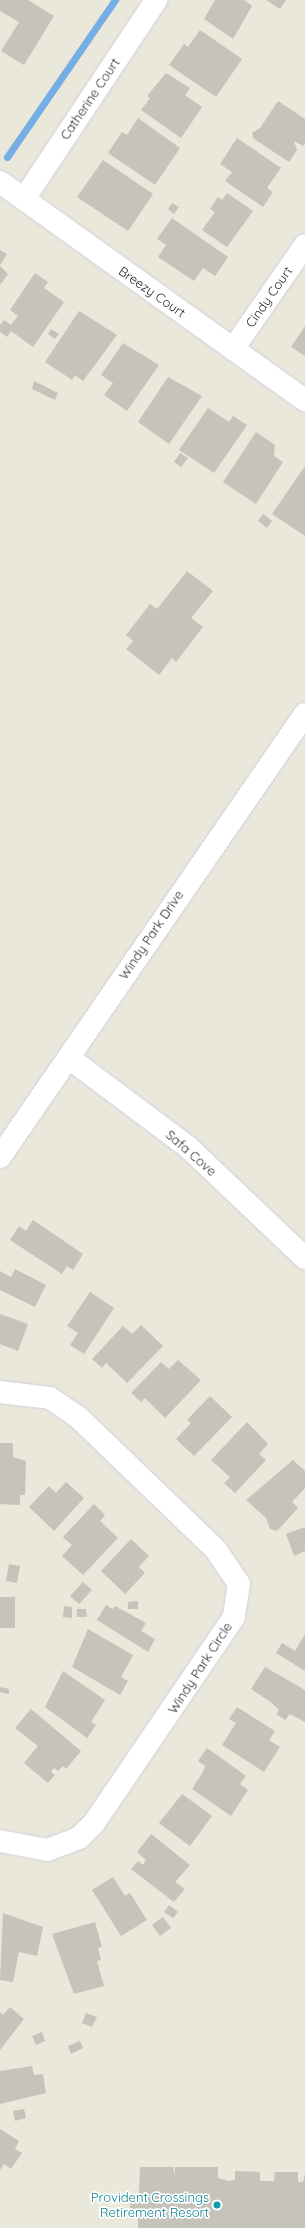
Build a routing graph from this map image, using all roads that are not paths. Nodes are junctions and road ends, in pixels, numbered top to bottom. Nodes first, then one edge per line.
1 (156, 0) edge
2 (0, 182) edge
3 (24, 199) junction
4 (305, 245) edge
5 (232, 349) junction
6 (305, 400) edge
7 (305, 714) edge
8 (69, 1058) junction
9 (0, 1157) edge
10 (305, 1258) edge
11 (0, 1392) edge
12 (0, 1841) edge

1 - 3 street, Catherine Court
2 - 3 street, Breezy Court
3 - 5 street, Breezy Court
4 - 5 street, Cindy Court
5 - 6 street, Breezy Court
7 - 8 street, Windy Park Drive
8 - 9 street, Windy Park Drive
8 - 10 street, Safa Cove
11 - 12 street, Windy Park Circle

